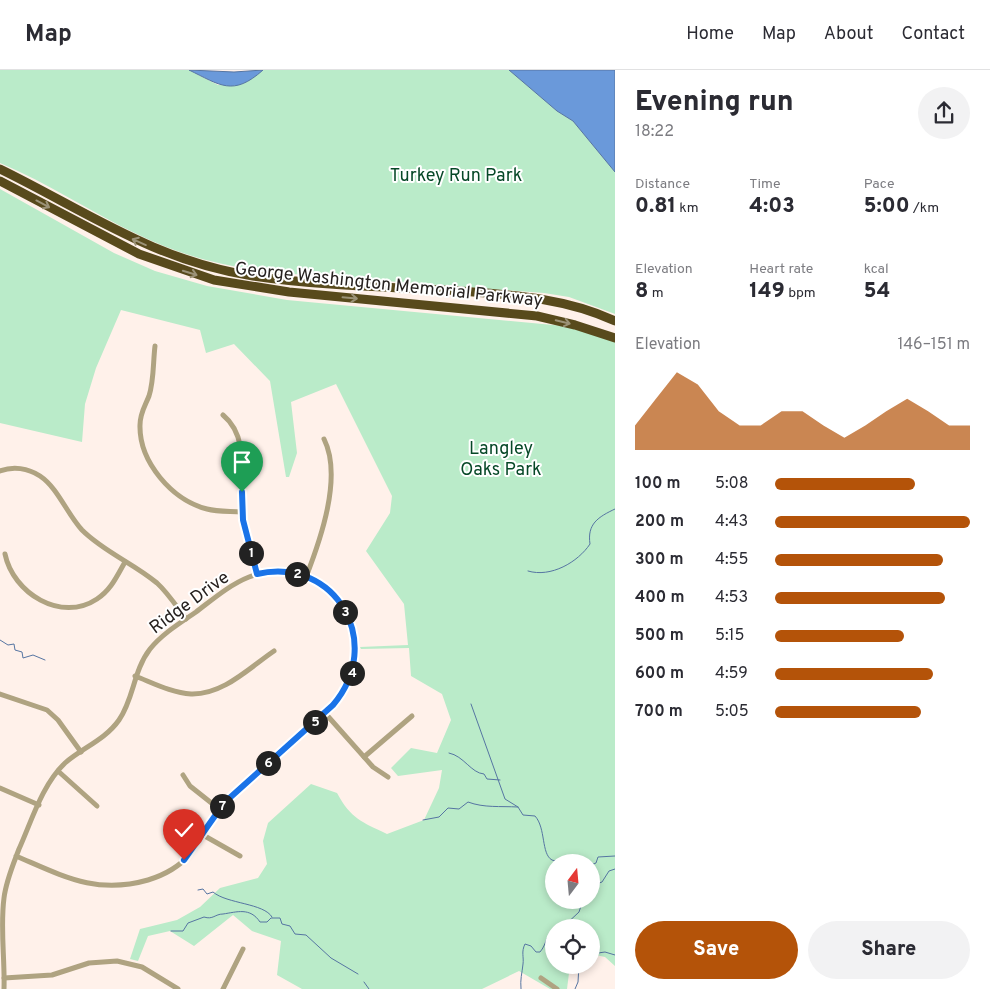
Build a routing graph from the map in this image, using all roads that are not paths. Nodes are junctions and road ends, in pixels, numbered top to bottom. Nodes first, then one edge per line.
1 (0, 169) edge
2 (0, 181) edge
3 (615, 321) edge
4 (615, 338) edge
5 (155, 346) dead end
6 (223, 415) dead end
7 (324, 439) dead end
8 (0, 471) edge
9 (242, 512) junction
10 (6, 554) dead end
11 (125, 562) junction
12 (257, 574) junction
13 (306, 577) junction
14 (186, 619) junction
15 (274, 651) dead end
16 (135, 676) junction
17 (0, 694) edge
18 (325, 713) junction
19 (412, 716) dead end
20 (81, 752) junction
21 (364, 757) junction
22 (58, 771) junction
23 (183, 775) dead end
24 (388, 777) dead end
25 (0, 788) edge
26 (39, 805) junction
27 (97, 806) dead end
28 (219, 809) junction
29 (204, 835) junction
30 (16, 856) junction
31 (240, 856) dead end
32 (3, 886) edge
33 (243, 949) dead end
34 (4, 978) junction
35 (542, 978) dead end
36 (4, 989) edge
37 (178, 989) edge
38 (223, 989) edge
39 (557, 989) edge

3 -> 1 highway, George Washington Memorial Parkway
2 -> 4 highway, George Washington Memorial Parkway
5 - 9 street
6 - 9 street
7 - 13 street
8 - 11 street
9 - 12 street
10 - 11 street
11 - 14 street
12 - 13 street, Ridge Drive
12 - 14 street, Ridge Drive
13 - 18 street, Ridge Drive
14 - 16 street, Ridge Drive
15 - 16 street
16 - 20 street, Ridge Drive
17 - 20 street
18 - 21 street
18 - 28 street, Ridge Drive
19 - 21 street
20 - 22 street, Ridge Drive
21 - 24 street
22 - 26 street, Ridge Drive
22 - 27 street
23 - 28 street
25 - 26 street
26 - 30 street, Ridge Drive
28 - 29 street, Ridge Drive
29 - 30 street, Ridge Drive
29 - 31 street
30 - 32 street, Ridge Drive
32 - 34 street, Ridge Drive
33 - 38 street
34 - 36 street, Ridge Drive
34 - 37 street
35 - 39 street

